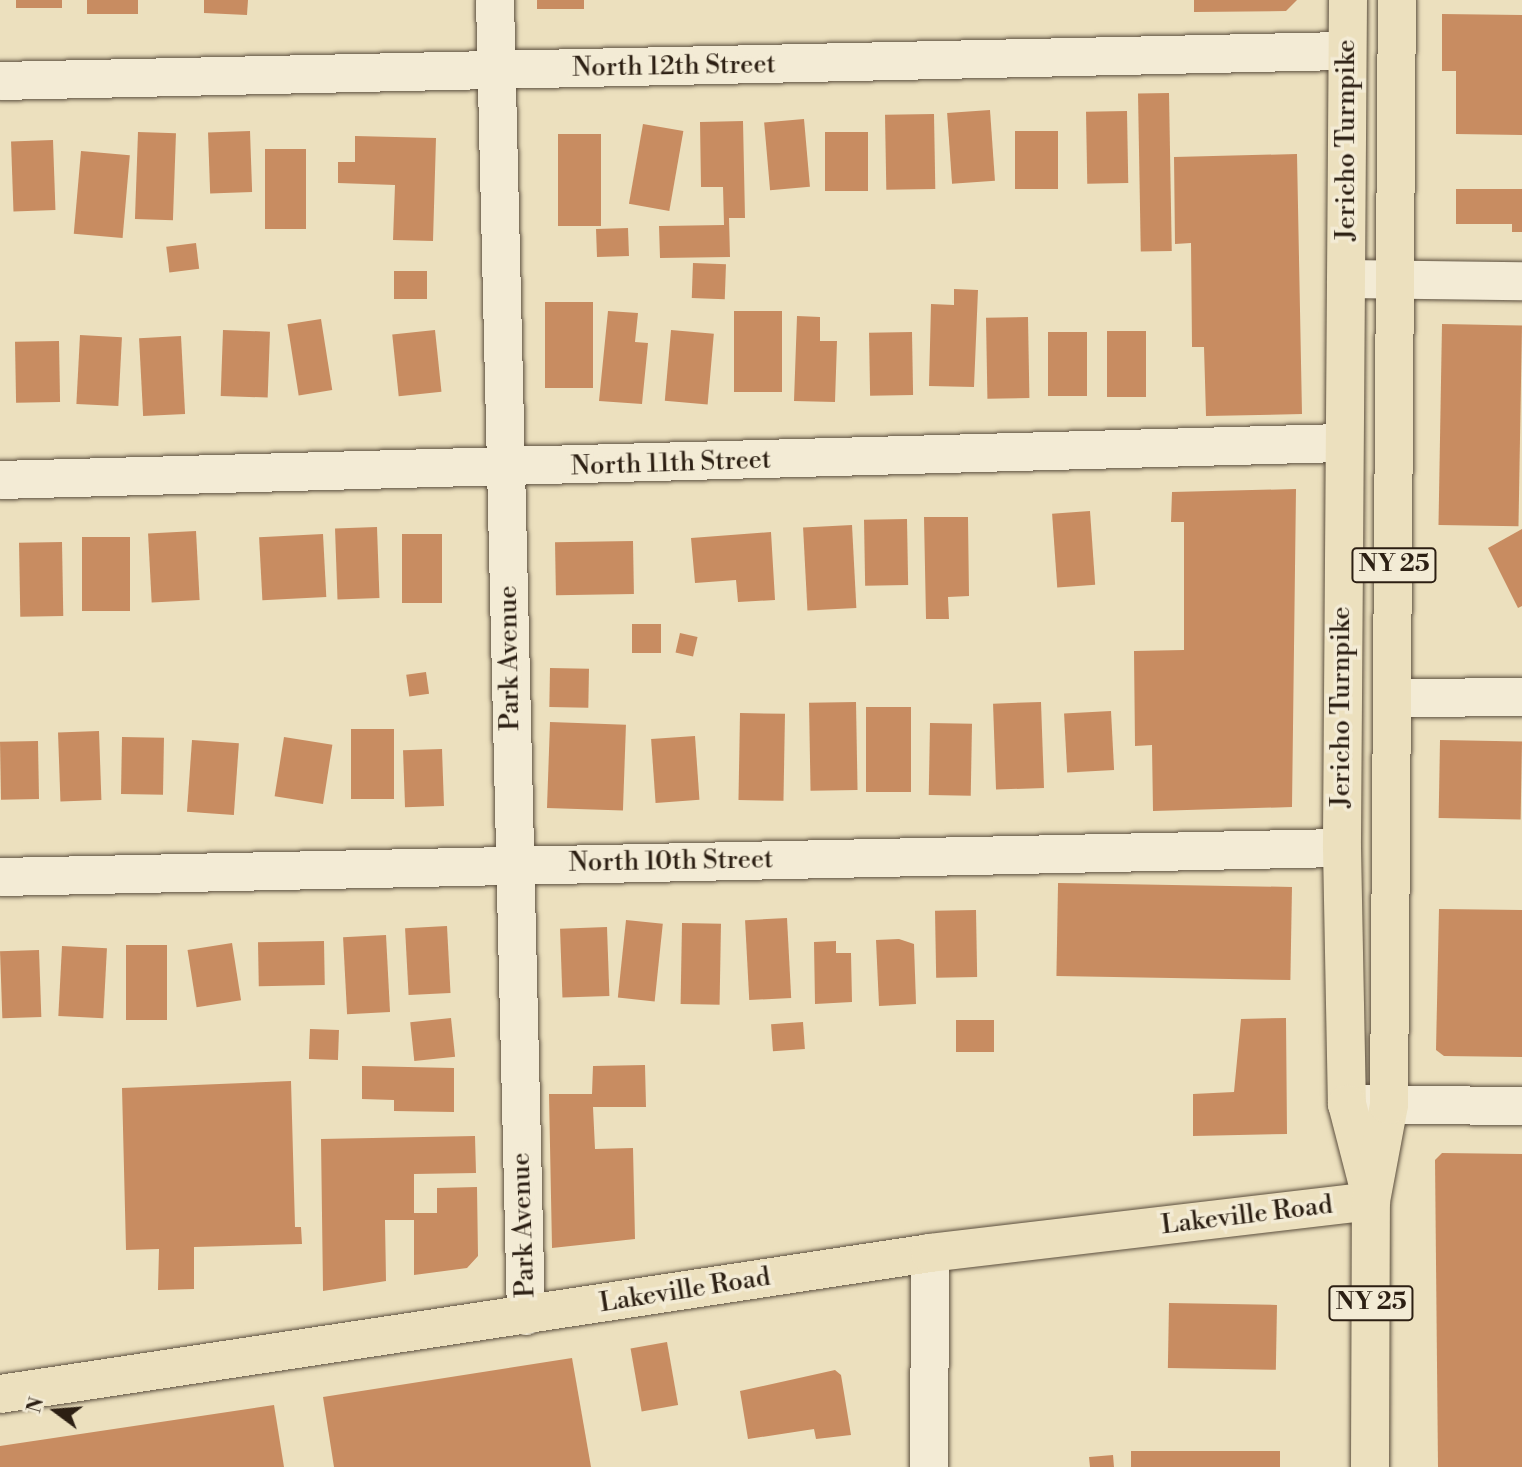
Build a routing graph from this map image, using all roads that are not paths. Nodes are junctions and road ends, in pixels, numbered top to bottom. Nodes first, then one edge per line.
1 (495, 0) edge
2 (1348, 0) edge
3 (1398, 0) edge
4 (1347, 51) junction
5 (496, 71) junction
6 (0, 81) edge
7 (1396, 171) junction
8 (1346, 279) junction
9 (1398, 281) junction
10 (1522, 281) edge
11 (1341, 443) junction
12 (505, 469) junction
13 (0, 480) edge
14 (1522, 697) edge
15 (1394, 698) junction
16 (1342, 848) junction
17 (514, 865) junction
18 (0, 877) edge
19 (1347, 1104) junction
20 (1389, 1105) junction
21 (1522, 1106) edge
22 (1371, 1201) junction
23 (930, 1253) junction
24 (526, 1316) junction
25 (0, 1394) edge
26 (929, 1467) edge
27 (1370, 1467) edge

1 - 5 street, Park Avenue
2 - 4 main road, Jericho Turnpike / NY 25
3 - 7 main road, Jericho Turnpike / NY 25
4 - 5 street, North 12th Street
4 - 7 main road
4 - 8 main road, Jericho Turnpike / NY 25
5 - 6 street, North 12th Street
5 - 12 street, Park Avenue
7 - 9 main road, Jericho Turnpike / NY 25
8 - 9 street
8 - 11 main road, Jericho Turnpike / NY 25
9 - 10 street
9 - 15 main road, Jericho Turnpike / NY 25
11 - 12 street, North 11th Street
11 - 16 main road, Jericho Turnpike / NY 25
12 - 13 street, North 11th Street
12 - 17 street, Park Avenue
14 - 15 street
15 - 20 main road, Jericho Turnpike / NY 25
16 - 17 street, North 10th Street
16 - 19 main road, Jericho Turnpike / NY 25
17 - 18 street, North 10th Street
17 - 24 street, Park Avenue
19 - 20 street
19 - 22 main road, Jericho Turnpike / NY 25
20 - 21 street
20 - 22 main road, Jericho Turnpike / NY 25
22 - 23 main road, Lakeville Road
22 - 27 main road, Jericho Turnpike / NY 25
23 - 24 main road, Lakeville Road
23 - 26 street
24 - 25 main road, Lakeville Road

